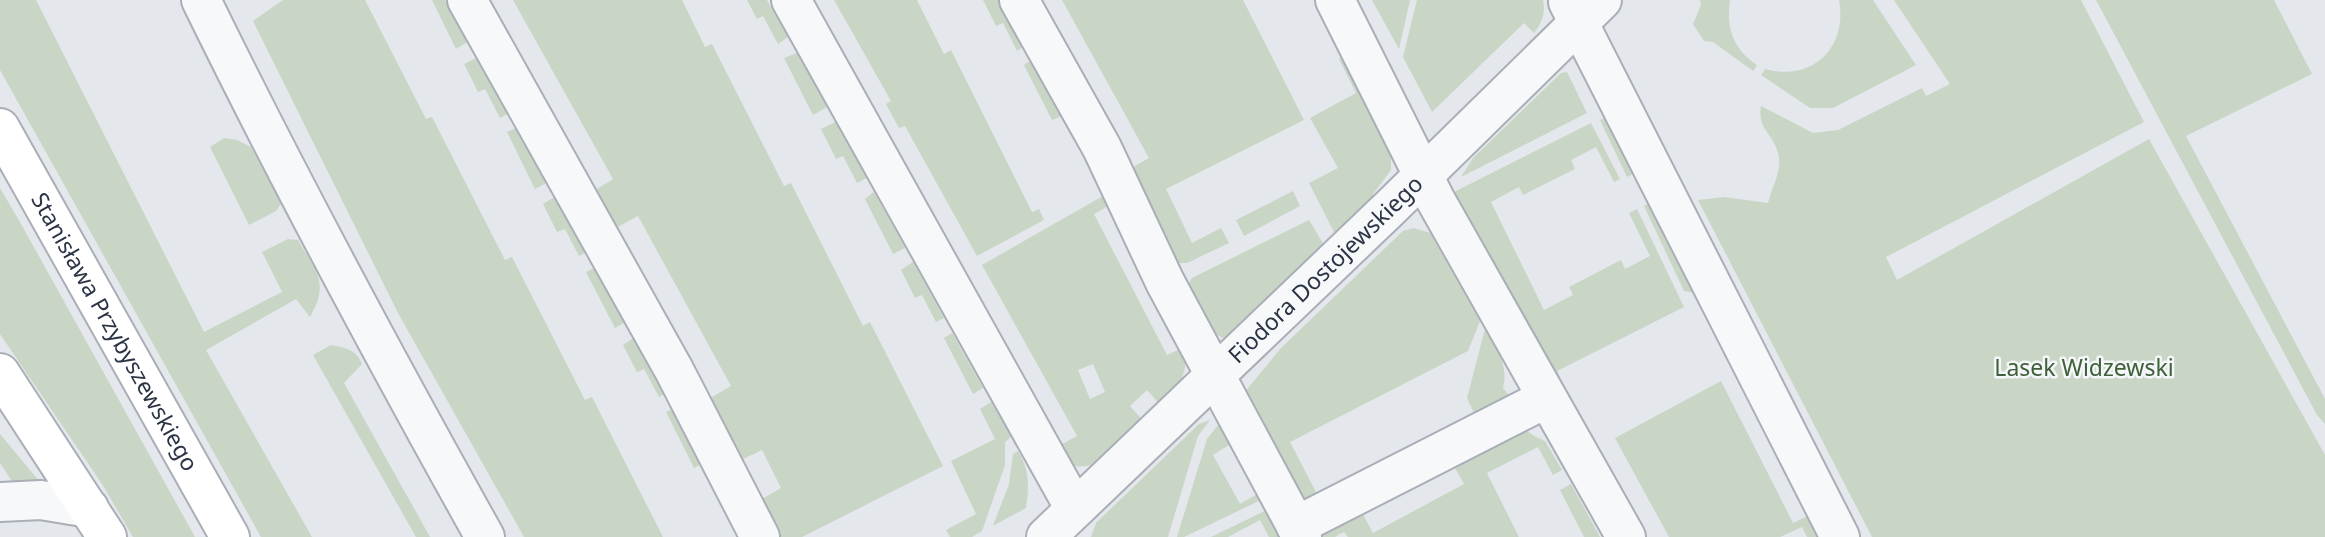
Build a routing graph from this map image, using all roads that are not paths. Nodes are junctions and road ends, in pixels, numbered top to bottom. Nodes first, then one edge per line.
1 (201, 0) edge
2 (467, 0) edge
3 (791, 0) edge
4 (1019, 0) edge
5 (1335, 0) edge
6 (1582, 8) edge
7 (0, 128) edge
8 (1423, 174) junction
9 (0, 373) edge
10 (1215, 374) junction
11 (1547, 398) junction
12 (0, 502) edge
13 (98, 523) edge
14 (1062, 527) edge
15 (1299, 531) edge
16 (230, 537) edge
17 (485, 537) edge
18 (760, 537) edge
19 (1626, 537) edge
20 (1840, 537) edge

1 - 17 street
2 - 18 street
3 - 14 street
4 - 10 street
5 - 8 street
6 - 8 street, Fiodora Dostojewskiego
6 - 20 street
7 - 16 street, Stanisława Przybyszewskiego
8 - 10 street, Fiodora Dostojewskiego
8 - 11 street
9 - 13 street
10 - 14 street, Fiodora Dostojewskiego
10 - 15 street
11 - 15 street
11 - 19 street
12 - 13 street

